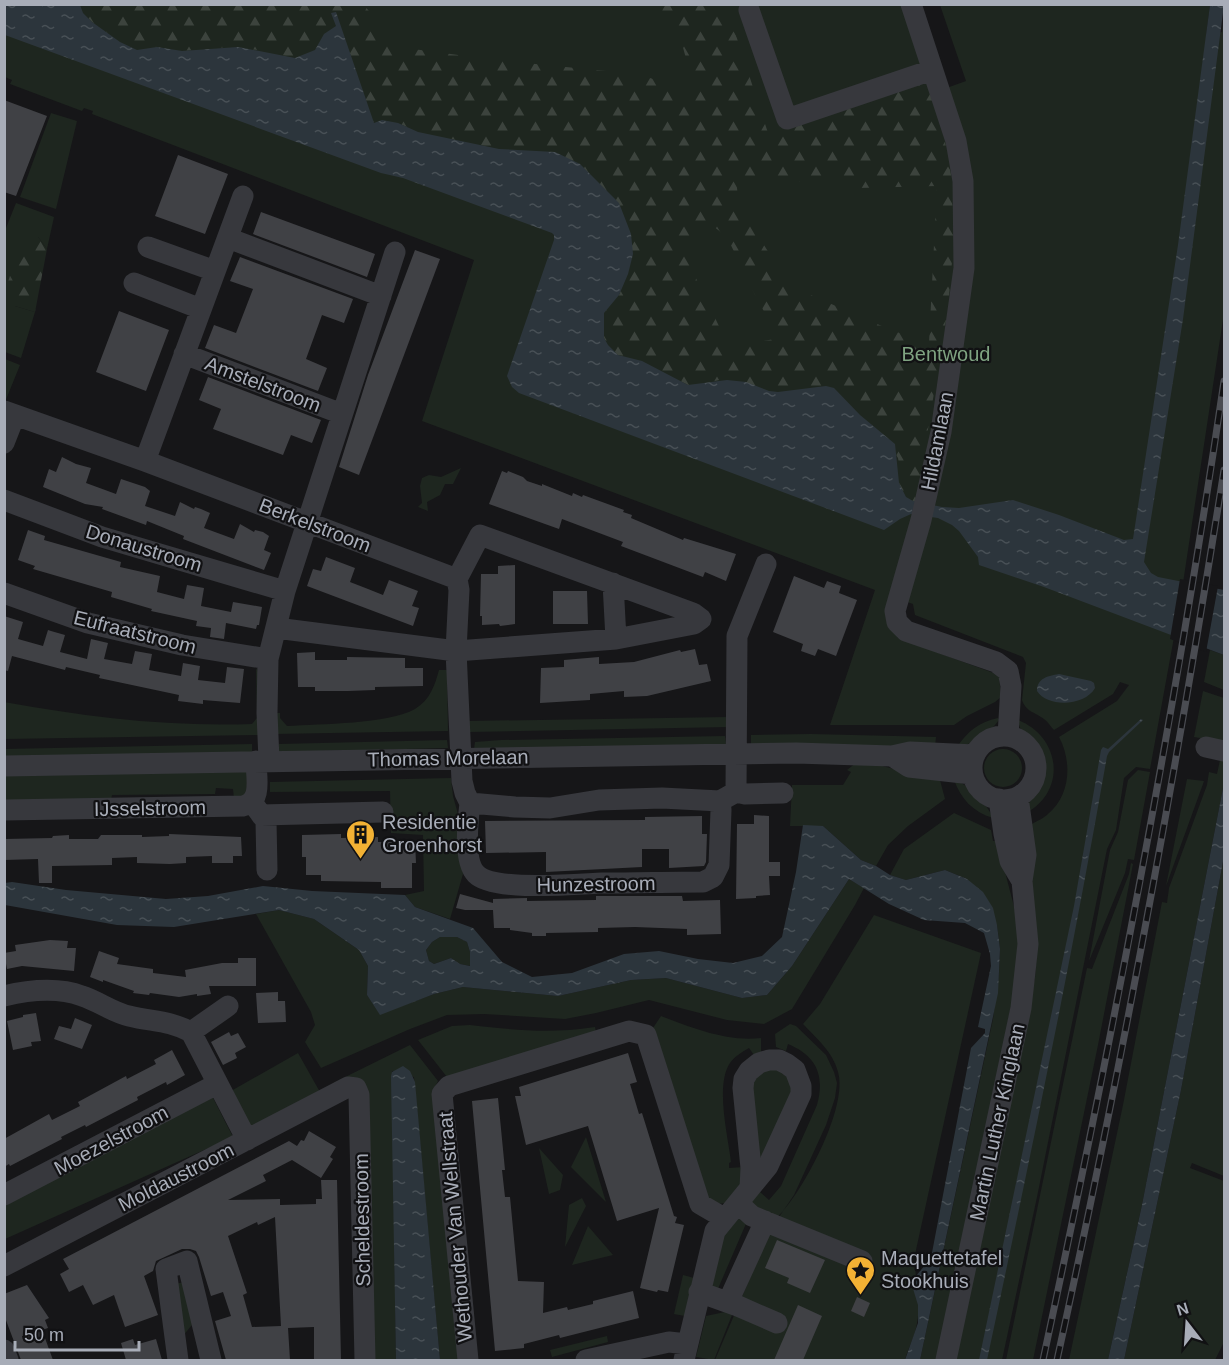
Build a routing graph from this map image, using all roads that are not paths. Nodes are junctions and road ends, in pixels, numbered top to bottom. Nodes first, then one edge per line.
1 (910, 4) edge
2 (749, 10) dead end
3 (932, 70) junction
4 (243, 196) dead end
5 (228, 238) junction
6 (148, 247) dead end
7 (395, 252) dead end
8 (215, 271) junction
9 (134, 283) dead end
10 (381, 296) junction
11 (201, 309) junction
12 (184, 354) junction
13 (10, 413) edge
14 (342, 414) junction
15 (4, 443) edge
16 (145, 461) junction
17 (4, 500) edge
18 (307, 521) junction
19 (766, 564) dead end
20 (457, 579) junction
21 (613, 583) junction
22 (285, 591) junction
23 (4, 593) edge
24 (276, 628) junction
25 (616, 639) junction
26 (456, 651) junction
27 (268, 658) junction
28 (1008, 736) junction
29 (736, 754) junction
30 (461, 757) junction
31 (262, 760) junction
32 (974, 765) junction
33 (4, 766) edge
34 (783, 793) dead end
35 (728, 797) junction
36 (1008, 798) junction
37 (470, 803) junction
38 (257, 809) junction
39 (4, 810) edge
40 (383, 812) dead end
41 (267, 870) dead end
42 (4, 996) edge
43 (228, 1006) dead end
44 (191, 1032) junction
45 (217, 1084) junction
46 (348, 1087) joint
47 (247, 1140) junction
48 (4, 1195) edge
49 (737, 1203) junction
50 (765, 1221) junction
51 (862, 1261) dead end
52 (4, 1266) edge
53 (699, 1292) junction
54 (728, 1302) junction
55 (777, 1323) dead end
56 (4, 1350) edge
57 (686, 1352) edge
58 (177, 1355) edge
59 (8, 1360) edge
60 (206, 1360) edge
61 (211, 1360) edge
62 (365, 1360) edge
63 (468, 1360) edge
64 (586, 1360) edge
65 (946, 1360) edge

1 - 3 street, Hildamlaan
2 - 3 street
3 - 28 street, Hildamlaan
4 - 5 street, Amstelstroom
5 - 8 street, Amstelstroom
5 - 10 street
6 - 8 street
7 - 10 street, Amstelstroom
8 - 11 street, Amstelstroom
9 - 11 street
10 - 14 street, Amstelstroom
11 - 12 street, Amstelstroom
12 - 14 street, Amstelstroom
12 - 16 street, Amstelstroom
13 - 15 street
13 - 16 street, Berkelstroom
14 - 18 street, Amstelstroom
16 - 18 street, Berkelstroom
17 - 22 street, Donaustroom
18 - 20 street, Berkelstroom
18 - 22 street, Amstelstroom
19 - 29 street, Hunzestroom
20 - 21 street
20 - 26 street
21 - 25 street
21 - 25 street
22 - 24 street, Amstelstroom
23 - 27 street, Eufraatstroom
24 - 26 street
24 - 27 street, Amstelstroom
25 - 26 street
26 - 30 street
27 - 31 street, Amstelstroom
28 - 32 street
28 - 36 street
29 - 30 street, Thomas Morelaan
29 - 32 street, Thomas Morelaan
29 - 35 street, Hunzestroom
30 - 31 street, Thomas Morelaan
30 - 37 street, Hunzestroom
31 - 33 street, Thomas Morelaan
31 - 38 street
32 - 36 street
34 - 35 street
35 - 37 street
35 - 37 street, Hunzestroom
36 - 65 street, Martin Luther Kinglaan
38 - 39 street, IJsselstroom
38 - 40 street, IJsselstroom
38 - 41 street
42 - 44 street
43 - 44 street
44 - 45 street
45 - 47 street
45 - 48 street, Moezelstroom
46 - 47 street, Moldaustroom
46 - 62 street, Scheldestroom
47 - 52 street, Moldaustroom
49 - 49 street
49 - 50 street
49 - 53 street
49 - 63 street, Wethouder Van Wellstraat
50 - 51 street
50 - 54 street
53 - 54 street
53 - 57 street
54 - 55 street
56 - 59 street
57 - 64 street
58 - 60 street
58 - 61 street

